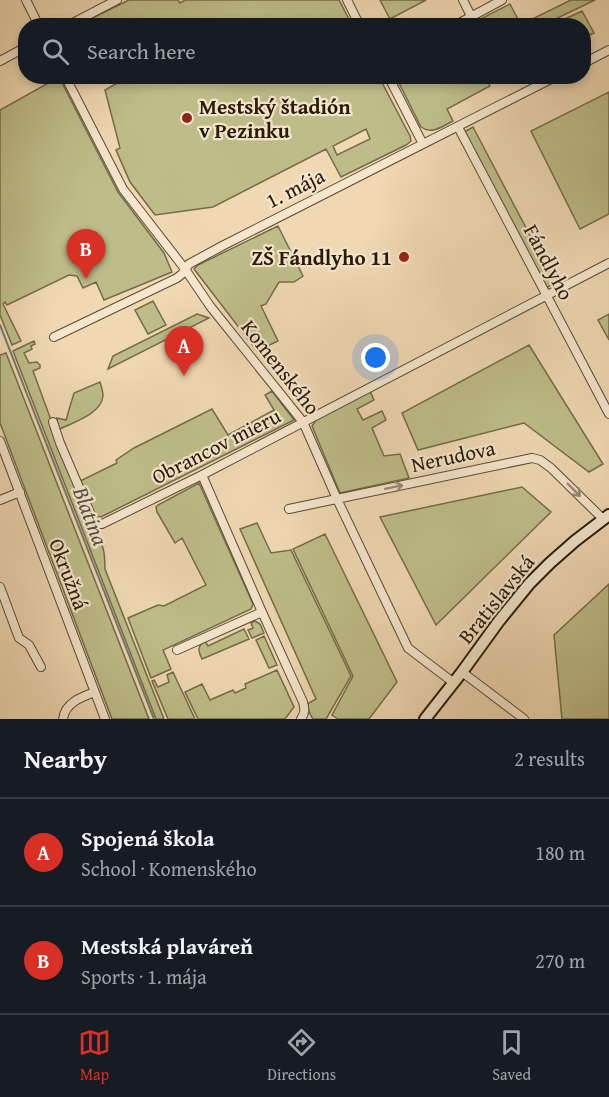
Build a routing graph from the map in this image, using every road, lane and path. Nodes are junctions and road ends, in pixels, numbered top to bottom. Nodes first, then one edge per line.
1 (26, 0) edge
2 (117, 0) edge
3 (346, 0) edge
4 (463, 0) edge
5 (502, 0) edge
6 (471, 16) junction
7 (35, 18) edge
8 (82, 18) edge
9 (356, 18) edge
10 (468, 18) edge
11 (609, 50) edge
12 (18, 51) edge
13 (591, 59) edge
14 (0, 61) edge
15 (69, 84) edge
16 (392, 84) edge
17 (541, 84) edge
18 (458, 127) junction
19 (423, 144) junction
20 (609, 263) edge
21 (185, 269) junction
22 (546, 295) junction
23 (54, 337) dead end
24 (609, 414) edge
25 (53, 422) dead end
26 (303, 422) junction
27 (0, 441) edge
28 (202, 474) junction
29 (20, 492) junction
30 (337, 499) junction
31 (0, 500) edge
32 (289, 509) dead end
33 (606, 517) edge
34 (0, 587) edge
35 (262, 612) junction
36 (177, 650) dead end
37 (42, 667) dead end
38 (462, 672) junction
39 (454, 682) junction
40 (95, 692) junction
41 (63, 719) edge
42 (105, 719) edge
43 (301, 719) edge
44 (425, 719) edge
45 (524, 719) edge

1 - 7 street
2 - 8 street
3 - 9 street
4 - 6 street
5 - 6 street
6 - 10 street
11 - 13 street
12 - 14 street
15 - 21 street, Komenského
16 - 19 street
17 - 18 street, 1. mája
18 - 19 street, 1. mája
18 - 22 street, Fándlyho
19 - 21 street, 1. mája
20 - 22 street, Obrancov mieru
21 - 23 street, 1. mája
21 - 26 street, Komenského
22 - 24 street, Fándlyho
22 - 26 street, Obrancov mieru
25 - 28 street, Obrancov mieru
26 - 28 street, Obrancov mieru
26 - 30 street, Komenského
27 - 29 street, Okružná
28 - 35 street
29 - 31 street
29 - 40 street, Okružná
30 - 32 street, Nerudova
30 -> 33 street, Nerudova
30 - 39 street, Komenského
33 - 38 main road, Bratislavská
34 - 37 street
35 - 36 street
35 - 43 street
38 - 39 main road, Bratislavská
38 - 45 street
39 - 44 main road, Bratislavská
40 - 41 street
40 - 42 street, Okružná

